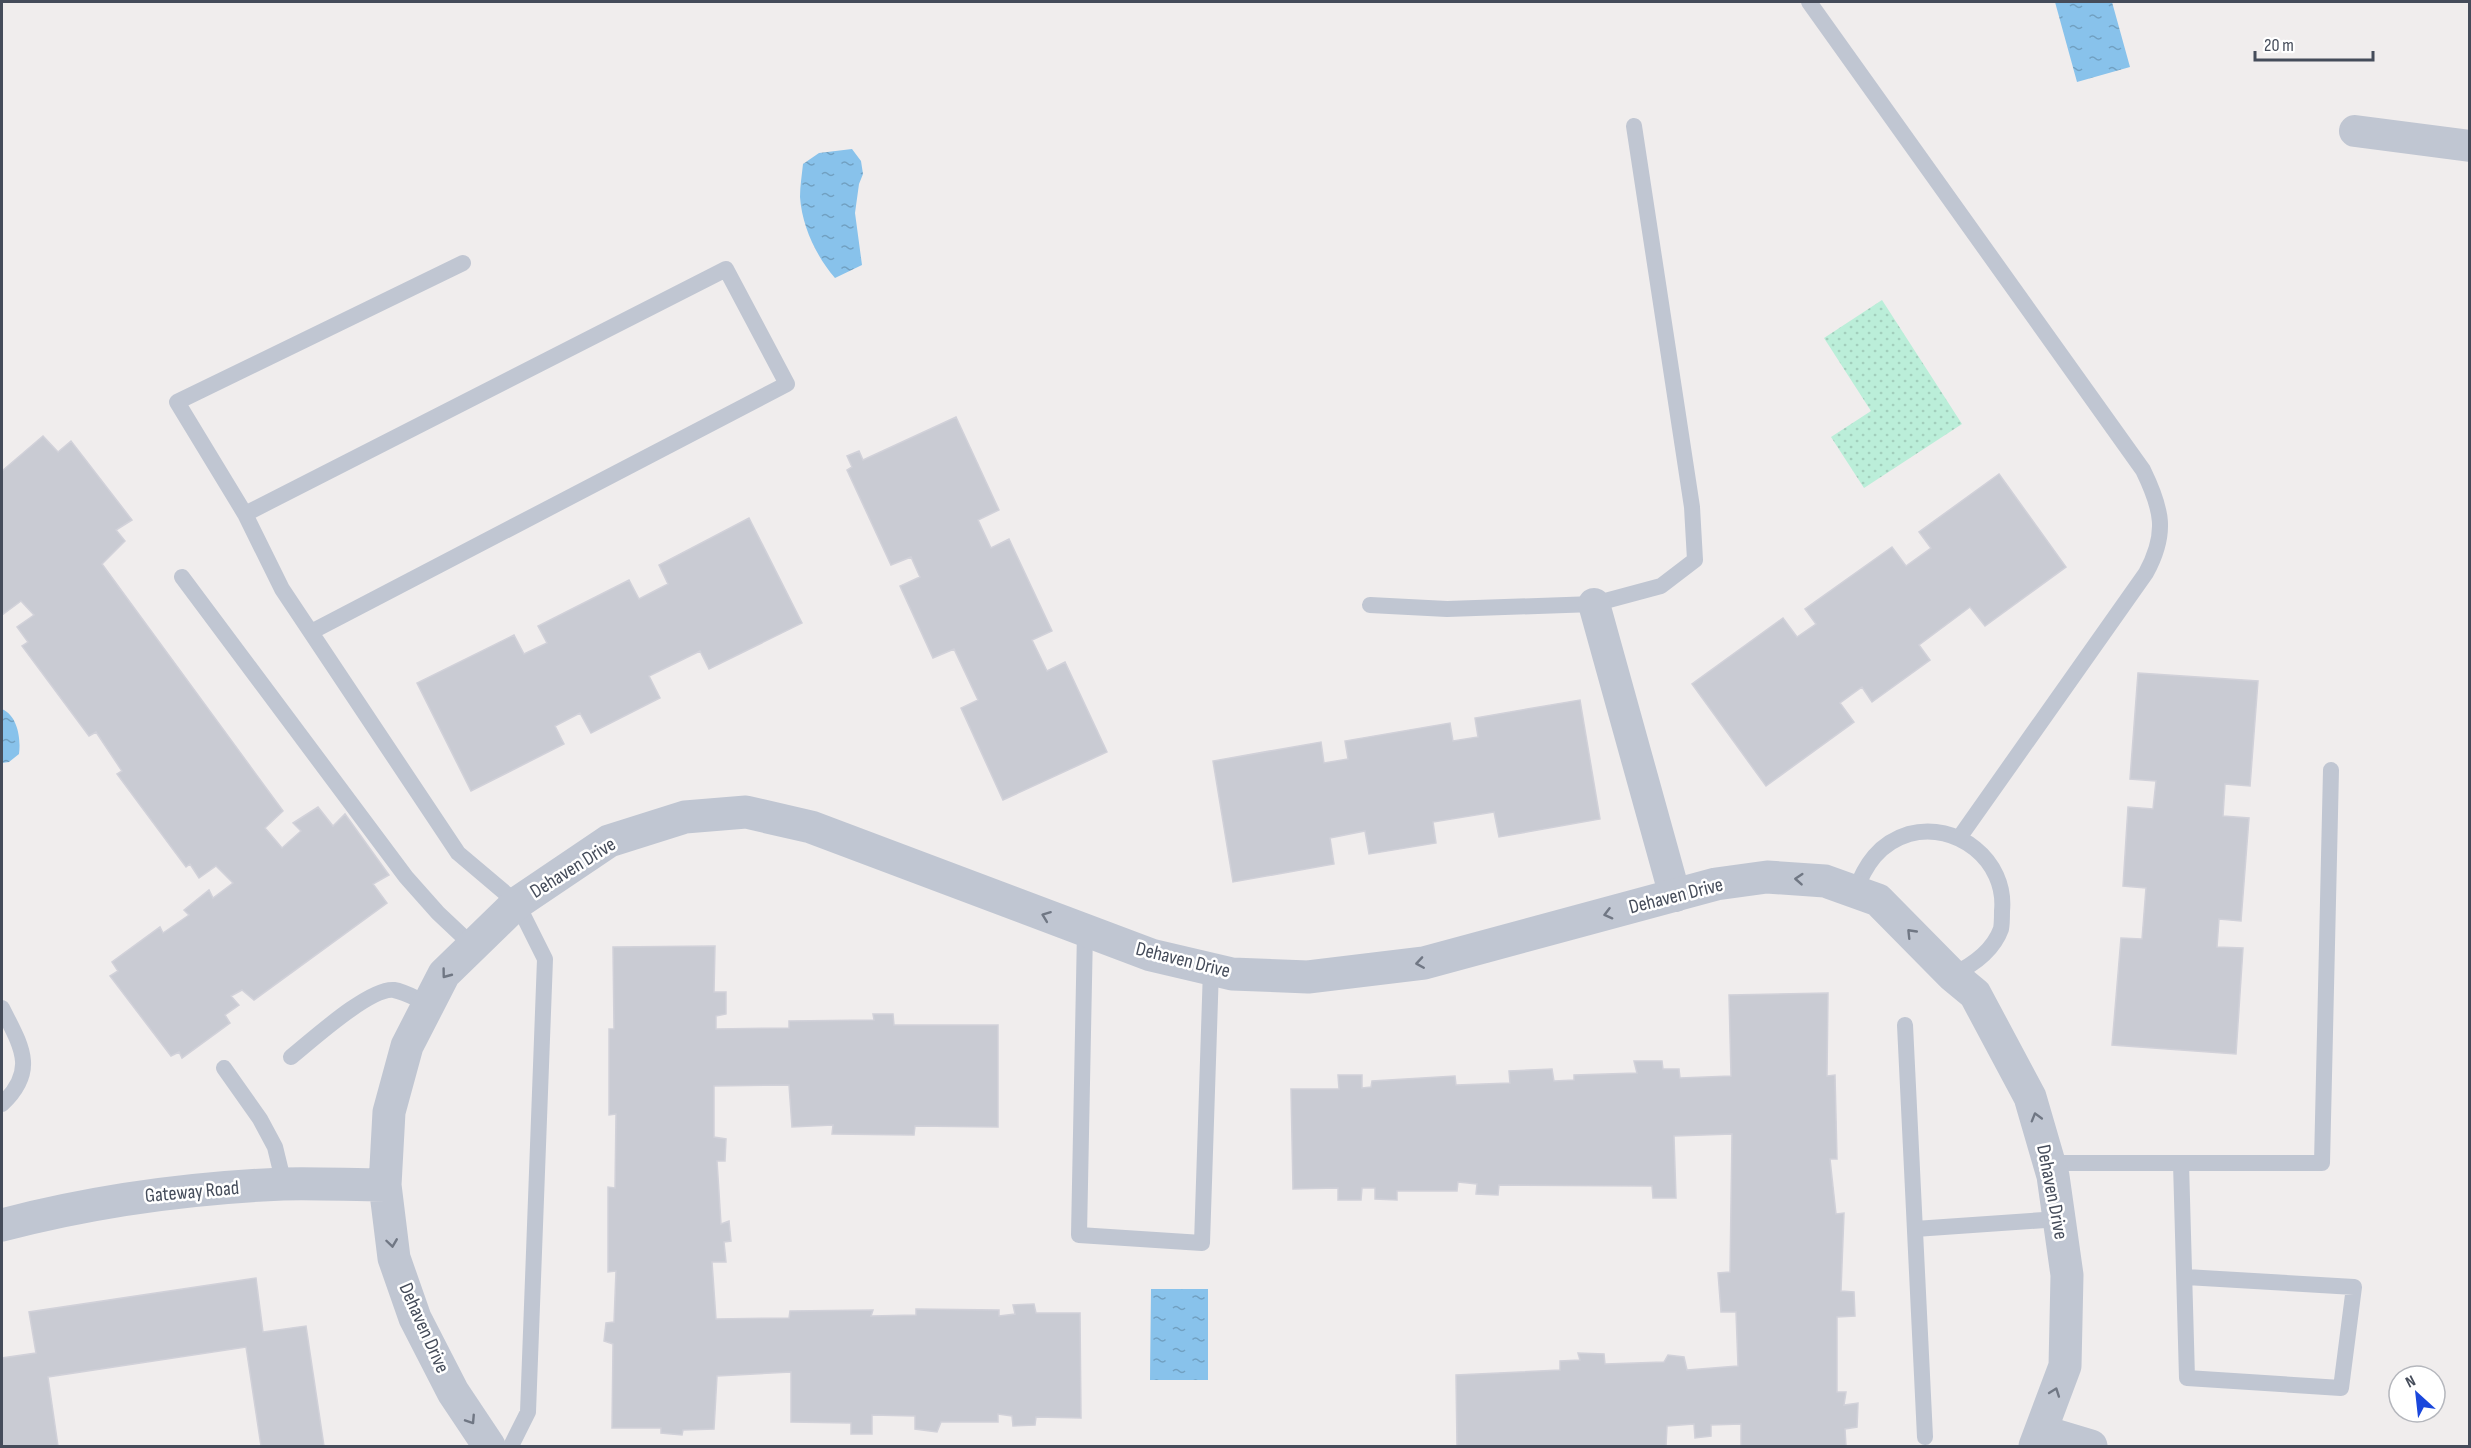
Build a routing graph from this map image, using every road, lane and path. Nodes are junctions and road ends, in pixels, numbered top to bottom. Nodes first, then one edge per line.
1 (1809, 2) edge
2 (1634, 126) dead end
3 (2355, 131) dead end
4 (2469, 146) edge
5 (463, 263) dead end
6 (245, 514) junction
7 (182, 577) dead end
8 (1594, 604) junction
9 (1370, 605) dead end
10 (311, 632) junction
11 (2331, 770) dead end
12 (1959, 838) junction
13 (1855, 892) junction
14 (1675, 896) junction
15 (517, 903) junction
16 (1085, 931) junction
17 (473, 946) junction
18 (1211, 969) junction
19 (1952, 975) junction
20 (429, 1004) junction
21 (2, 1008) edge
22 (1905, 1025) dead end
23 (291, 1057) dead end
24 (224, 1068) dead end
25 (2, 1104) edge
26 (2050, 1163) junction
27 (2181, 1163) junction
28 (284, 1184) junction
29 (385, 1185) junction
30 (2059, 1219) junction
31 (2, 1225) edge
32 (1915, 1229) junction
33 (2186, 1277) junction
34 (1925, 1437) dead end
35 (2038, 1439) edge
36 (489, 1446) edge
37 (511, 1446) edge
38 (2091, 1446) edge

1 - 12 lane
2 - 8 lane
3 - 4 street
5 - 6 lane
6 - 10 lane
6 - 10 lane
7 - 17 lane
8 - 9 lane
8 - 14 street
10 - 15 lane
11 - 27 lane
12 - 13 lane
12 - 19 lane
13 -> 14 street, Dehaven Drive
19 -> 13 street, Dehaven Drive
14 -> 18 street, Dehaven Drive
16 -> 15 street, Dehaven Drive
15 - 17 street, Dehaven Drive
15 - 37 lane
16 - 18 street, Dehaven Drive
16 - 18 lane
17 -> 20 street, Dehaven Drive
26 -> 19 street, Dehaven Drive
20 - 23 lane
20 - 29 street, Dehaven Drive
21 - 25 lane
22 - 32 lane
24 - 28 lane
26 - 27 lane
26 - 30 street, Dehaven Drive
27 - 33 lane
28 - 29 street, Gateway Road
28 - 31 street, Gateway Road
29 -> 36 street, Dehaven Drive
30 - 32 lane
35 -> 30 street, Dehaven Drive
32 - 34 lane
33 - 33 lane
35 - 38 street

